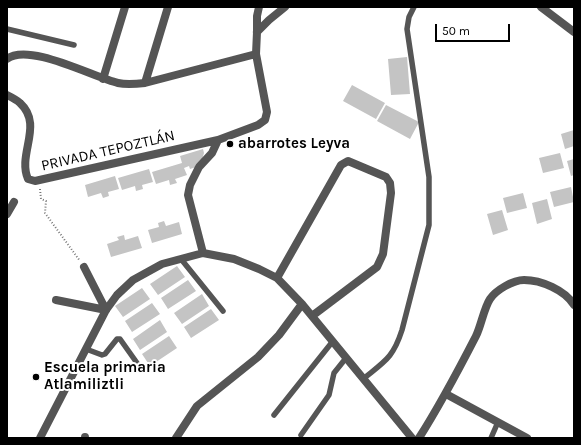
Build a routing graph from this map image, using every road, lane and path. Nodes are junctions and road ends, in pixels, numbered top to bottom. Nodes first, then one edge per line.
1 (124, 7) edge
2 (168, 7) edge
3 (259, 7) edge
4 (285, 7) edge
5 (414, 7) edge
6 (541, 7) edge
7 (7, 29) edge
8 (257, 32) junction
9 (574, 32) edge
10 (74, 45) dead end
11 (256, 54) junction
12 (7, 59) edge
13 (103, 79) junction
14 (145, 83) junction
15 (7, 95) edge
16 (218, 140) junction
17 (40, 180) junction
18 (14, 202) dead end
19 (7, 214) edge
20 (203, 253) junction
21 (182, 259) junction
22 (84, 267) joint
23 (277, 278) junction
24 (56, 300) dead end
25 (302, 304) junction
26 (574, 305) edge
27 (106, 310) junction
28 (223, 311) dead end
29 (312, 316) junction
30 (332, 341) junction
31 (86, 349) junction
32 (346, 358) junction
33 (137, 363) dead end
34 (363, 379) junction
35 (446, 394) junction
36 (274, 415) dead end
37 (498, 422) junction
38 (301, 435) dead end
39 (40, 438) edge
40 (176, 438) edge
41 (412, 438) edge
42 (419, 438) edge
43 (491, 438) edge
44 (527, 438) edge

1 - 13 street
2 - 14 street
3 - 8 street
4 - 8 street
5 - 34 lane
6 - 9 street
7 - 10 lane
8 - 11 street
11 - 14 street
11 - 16 street, PRIVADA TEPOZTLÁN
12 - 13 street
13 - 14 street
15 - 17 street, PRIVADA TEPOZTLÁN
16 - 17 street, PRIVADA TEPOZTLÁN
16 - 20 street
17 - 22 path
18 - 19 street
20 - 21 street
20 - 23 street
21 - 27 street
21 - 28 lane
22 - 27 street
23 - 25 street
23 - 29 street
24 - 27 street
25 - 29 street
25 - 40 street
26 - 35 street
27 - 31 street
29 - 30 street
30 - 32 street
30 - 36 lane
31 - 33 lane
31 - 39 street
32 - 34 street
32 - 38 lane
34 - 41 street
35 - 37 street
35 - 42 street
37 - 43 lane
37 - 44 street

